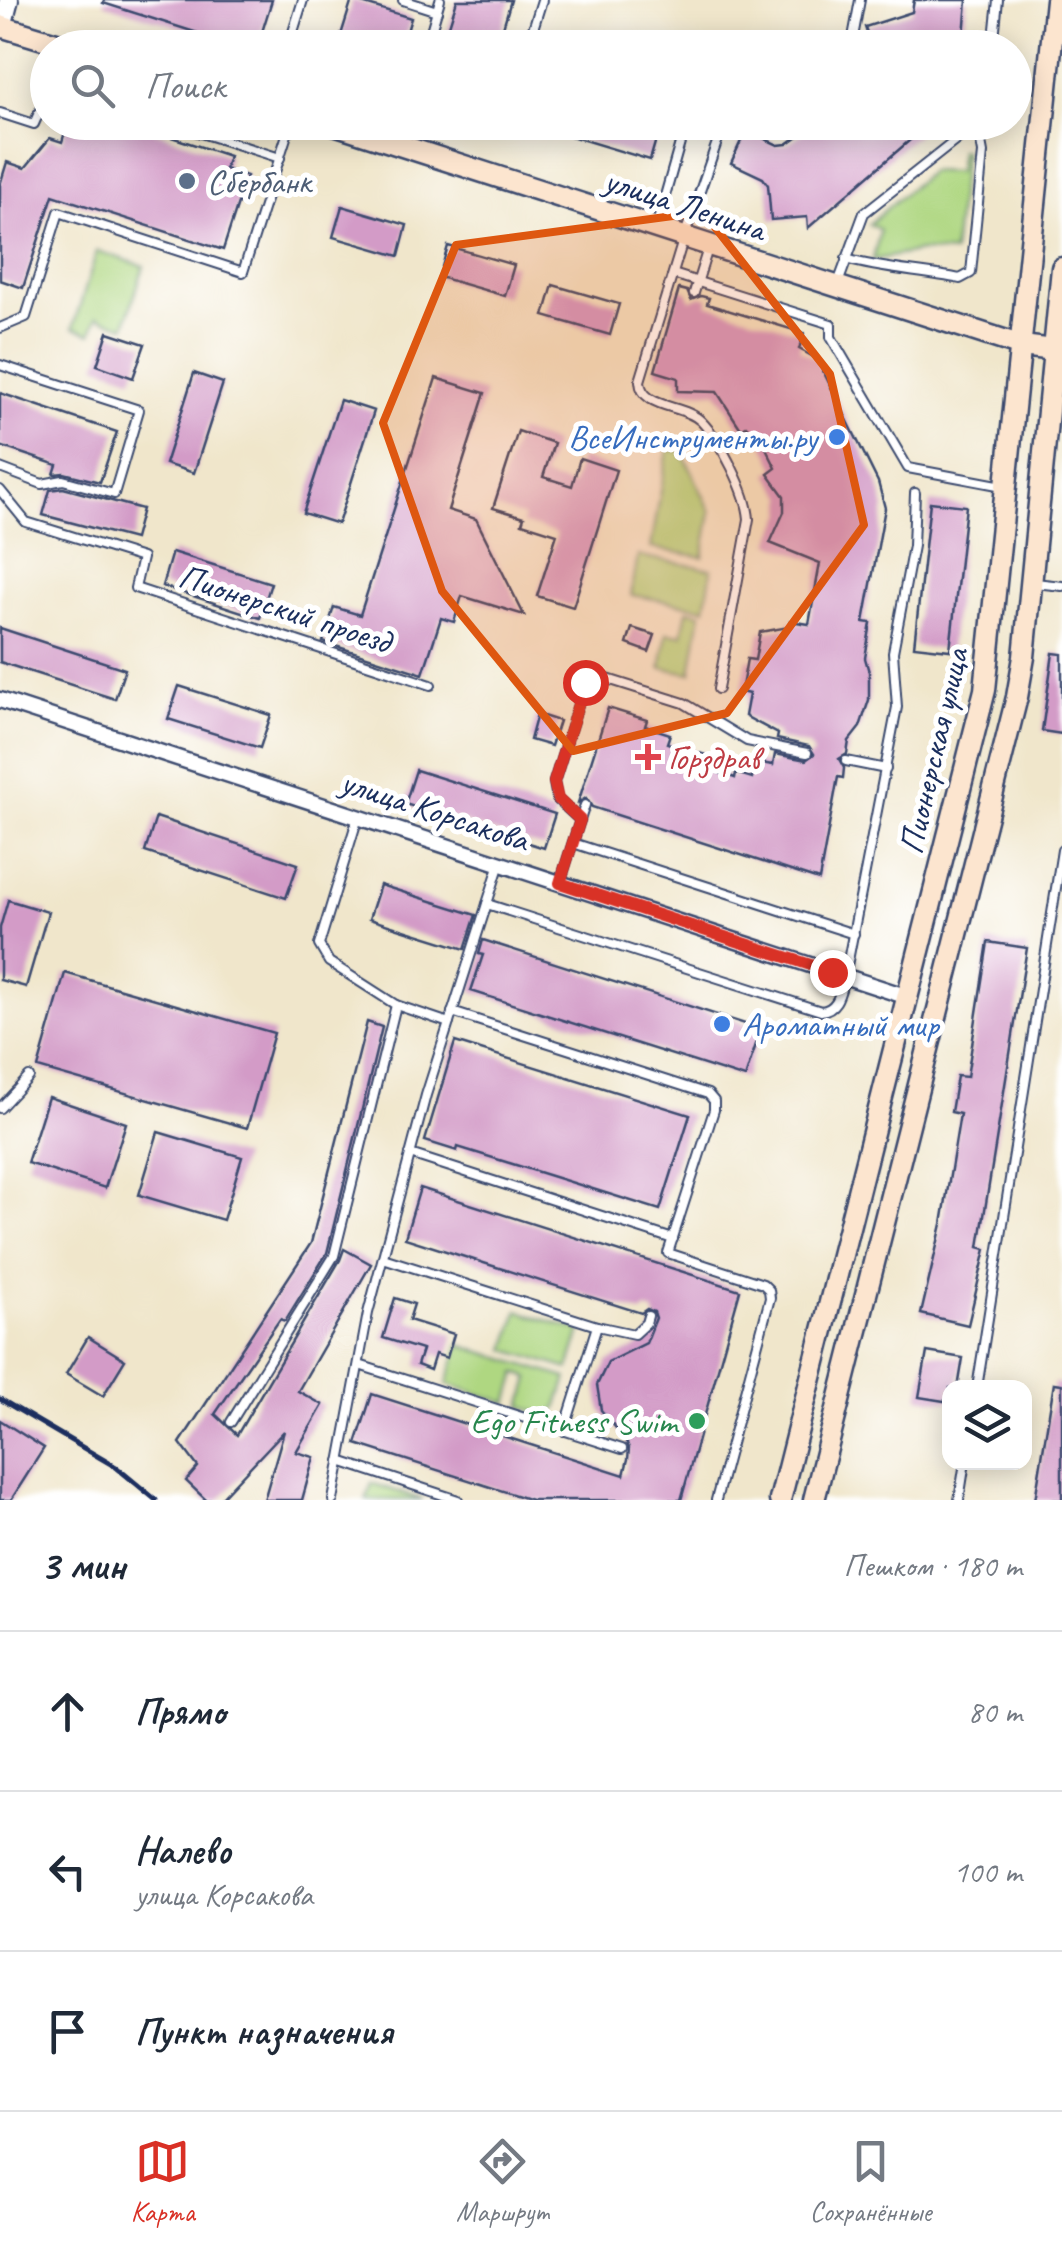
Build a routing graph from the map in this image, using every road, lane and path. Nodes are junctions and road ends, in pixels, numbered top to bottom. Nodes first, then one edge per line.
1 (9, 0) edge
2 (302, 0) edge
3 (404, 0) edge
4 (440, 0) edge
5 (542, 0) edge
6 (860, 0) edge
7 (998, 0) edge
8 (1056, 0) edge
9 (436, 10) junction
10 (1, 28) edge
11 (293, 30) edge
12 (431, 30) edge
13 (534, 30) edge
14 (854, 30) edge
15 (995, 30) edge
16 (30, 36) edge
17 (0, 113) edge
18 (30, 123) edge
19 (223, 140) edge
20 (286, 140) edge
21 (382, 140) edge
22 (399, 140) edge
23 (681, 140) edge
24 (718, 140) edge
25 (958, 140) edge
26 (981, 140) edge
27 (397, 145) junction
28 (280, 158) junction
29 (656, 228) junction
30 (684, 238) junction
31 (708, 245) junction
32 (846, 258) junction
33 (1062, 268) edge
34 (673, 274) junction
35 (698, 282) junction
36 (836, 286) junction
37 (694, 294) dead end
38 (0, 328) edge
39 (1022, 346) junction
40 (1054, 350) junction
41 (0, 364) edge
42 (0, 468) edge
43 (1008, 486) junction
44 (0, 490) edge
45 (915, 493) dead end
46 (1031, 582) junction
47 (1062, 586) edge
48 (431, 685) dead end
49 (718, 689) dead end
50 (0, 700) edge
51 (807, 753) dead end
52 (846, 761) dead end
53 (886, 769) junction
54 (585, 805) dead end
55 (358, 817) junction
56 (580, 820) junction
57 (573, 842) junction
58 (1062, 850) edge
59 (500, 863) junction
60 (560, 883) junction
61 (487, 904) junction
62 (854, 934) junction
63 (845, 976) junction
64 (908, 996) junction
65 (396, 1005) junction
66 (452, 1012) junction
67 (449, 1023) junction
68 (29, 1077) dead end
69 (0, 1108) edge
70 (410, 1154) junction
71 (673, 1238) junction
72 (668, 1253) junction
73 (383, 1258) junction
74 (664, 1266) dead end
75 (648, 1316) dead end
76 (598, 1326) junction
77 (358, 1364) junction
78 (977, 1380) edge
79 (231, 1422) dead end
80 (564, 1430) junction
81 (622, 1449) dead end
82 (340, 1461) junction
83 (964, 1470) edge
84 (333, 1500) edge
85 (458, 1500) edge
86 (716, 1500) edge
87 (780, 1500) edge
88 (814, 1500) edge
89 (959, 1500) edge

1 - 10 street
2 - 11 lane
3 - 9 lane
4 - 9 lane
5 - 13 lane
6 - 14 lane
7 - 15 lane
8 - 39 main road, Пионерская улица
9 - 12 lane
10 - 16 main road
17 - 18 lane
19 - 28 lane
20 - 28 lane
21 - 27 main road, улица Ленина
22 - 27 lane
23 - 29 lane
24 - 30 lane
25 - 32 lane
26 - 32 lane
27 - 29 main road, улица Ленина
28 - 38 lane
29 - 30 main road, улица Ленина
30 - 31 main road, улица Ленина
30 - 34 lane
31 - 35 lane
31 - 36 main road, улица Ленина
32 - 36 lane
33 - 40 main road, Пионерская улица
34 - 35 lane
34 - 49 lane
35 - 37 lane
35 - 43 lane
36 - 39 main road, улица Ленина
39 - 40 main road, улица Ленина
39 - 43 main road, Пионерская улица
40 - 46 main road, Пионерская улица
41 - 42 lane
43 - 64 main road, Пионерская улица
44 - 48 lane, Пионерский проезд
45 - 53 lane
46 - 47 lane
46 - 88 main road, Пионерская улица
50 - 55 street, улица Корсакова
51 - 56 lane
52 - 53 lane
53 - 62 lane
54 - 56 lane
55 - 59 street, улица Корсакова
55 - 65 lane
56 - 57 lane
57 - 60 lane
57 - 62 lane
58 - 78 lane
59 - 60 street, улица Корсакова
59 - 61 lane
60 - 63 street, улица Корсакова
61 - 63 lane
61 - 66 lane
62 - 63 lane
63 - 64 street, улица Корсакова
64 - 87 main road, Пионерская улица
65 - 67 lane
65 - 79 lane
66 - 67 lane
66 - 71 lane
67 - 70 lane
68 - 69 lane
70 - 71 lane
70 - 73 lane
71 - 72 lane
72 - 74 lane
72 - 86 lane
73 - 76 lane
73 - 77 lane
75 - 76 lane
76 - 80 lane
77 - 80 lane
77 - 82 lane
80 - 81 lane
82 - 84 lane
82 - 85 lane
83 - 89 lane

